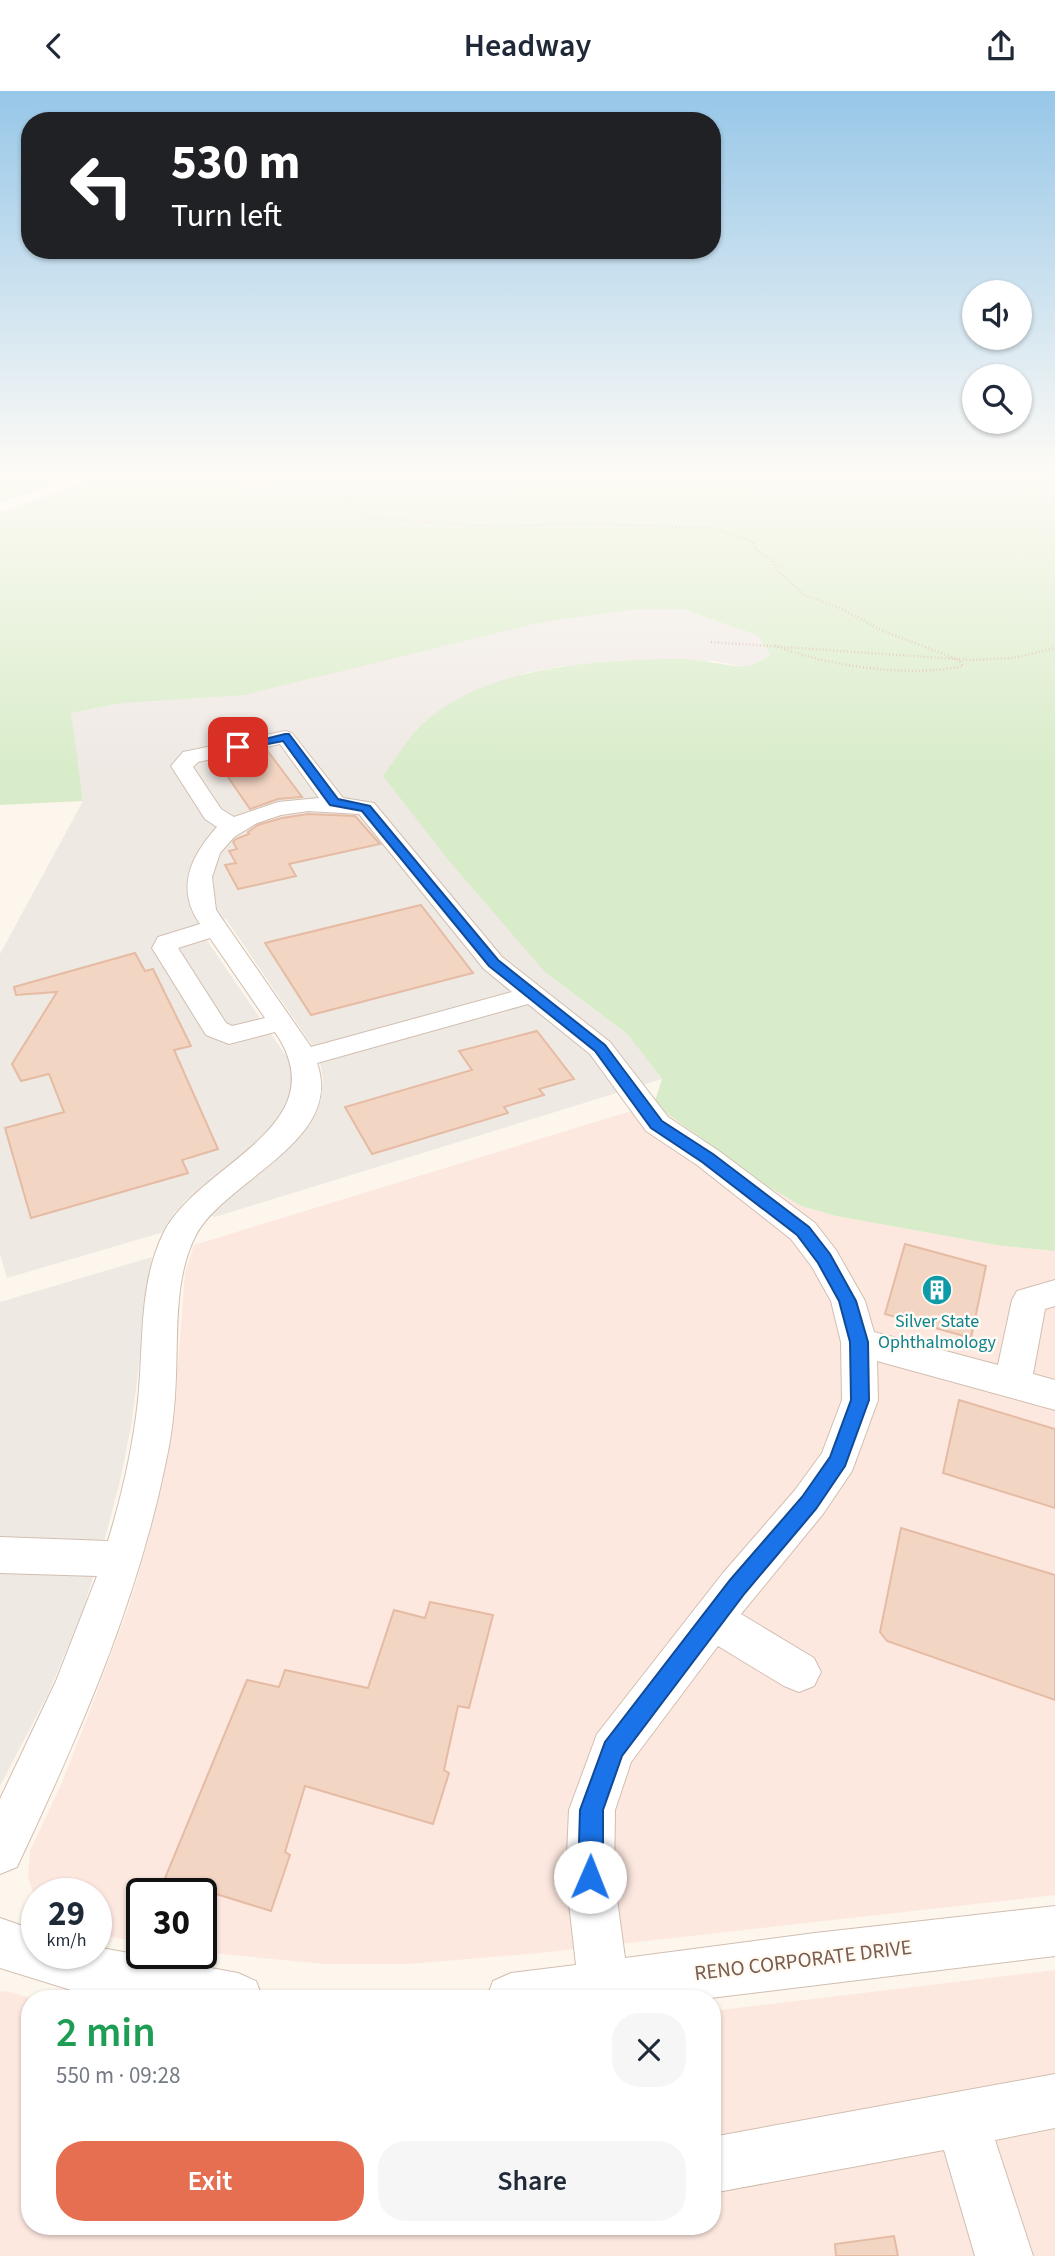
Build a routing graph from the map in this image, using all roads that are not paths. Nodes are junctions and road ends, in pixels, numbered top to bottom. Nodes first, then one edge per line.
1 (334, 802) junction
2 (231, 826) junction
3 (215, 928) junction
4 (534, 994) junction
5 (281, 1022) junction
6 (303, 1058) junction
7 (1055, 1293) edge
8 (859, 1342) junction
9 (1013, 1383) junction
10 (1055, 1395) edge
11 (0, 1555) edge
12 (124, 1559) junction
13 (712, 1619) junction
14 (799, 1672) dead end
15 (6, 1839) edge
16 (1055, 1931) edge
17 (0, 1943) edge
18 (178, 1990) edge
19 (604, 1990) edge
20 (616, 1990) edge
21 (1055, 2101) edge
22 (962, 2120) junction
23 (721, 2163) edge
24 (1004, 2256) edge

1 - 2 street
1 - 2 street
1 - 4 street
2 - 3 street
3 - 5 street
3 - 5 street
4 - 6 street
4 - 8 street
5 - 6 street
6 - 12 street
7 - 9 street
8 - 9 street
8 - 13 street
9 - 10 street
11 - 12 street
12 - 15 street
13 - 14 street
13 - 19 street
16 - 20 street, RENO CORPORATE DRIVE
17 - 18 street
21 - 22 street
22 - 23 street
22 - 24 street

